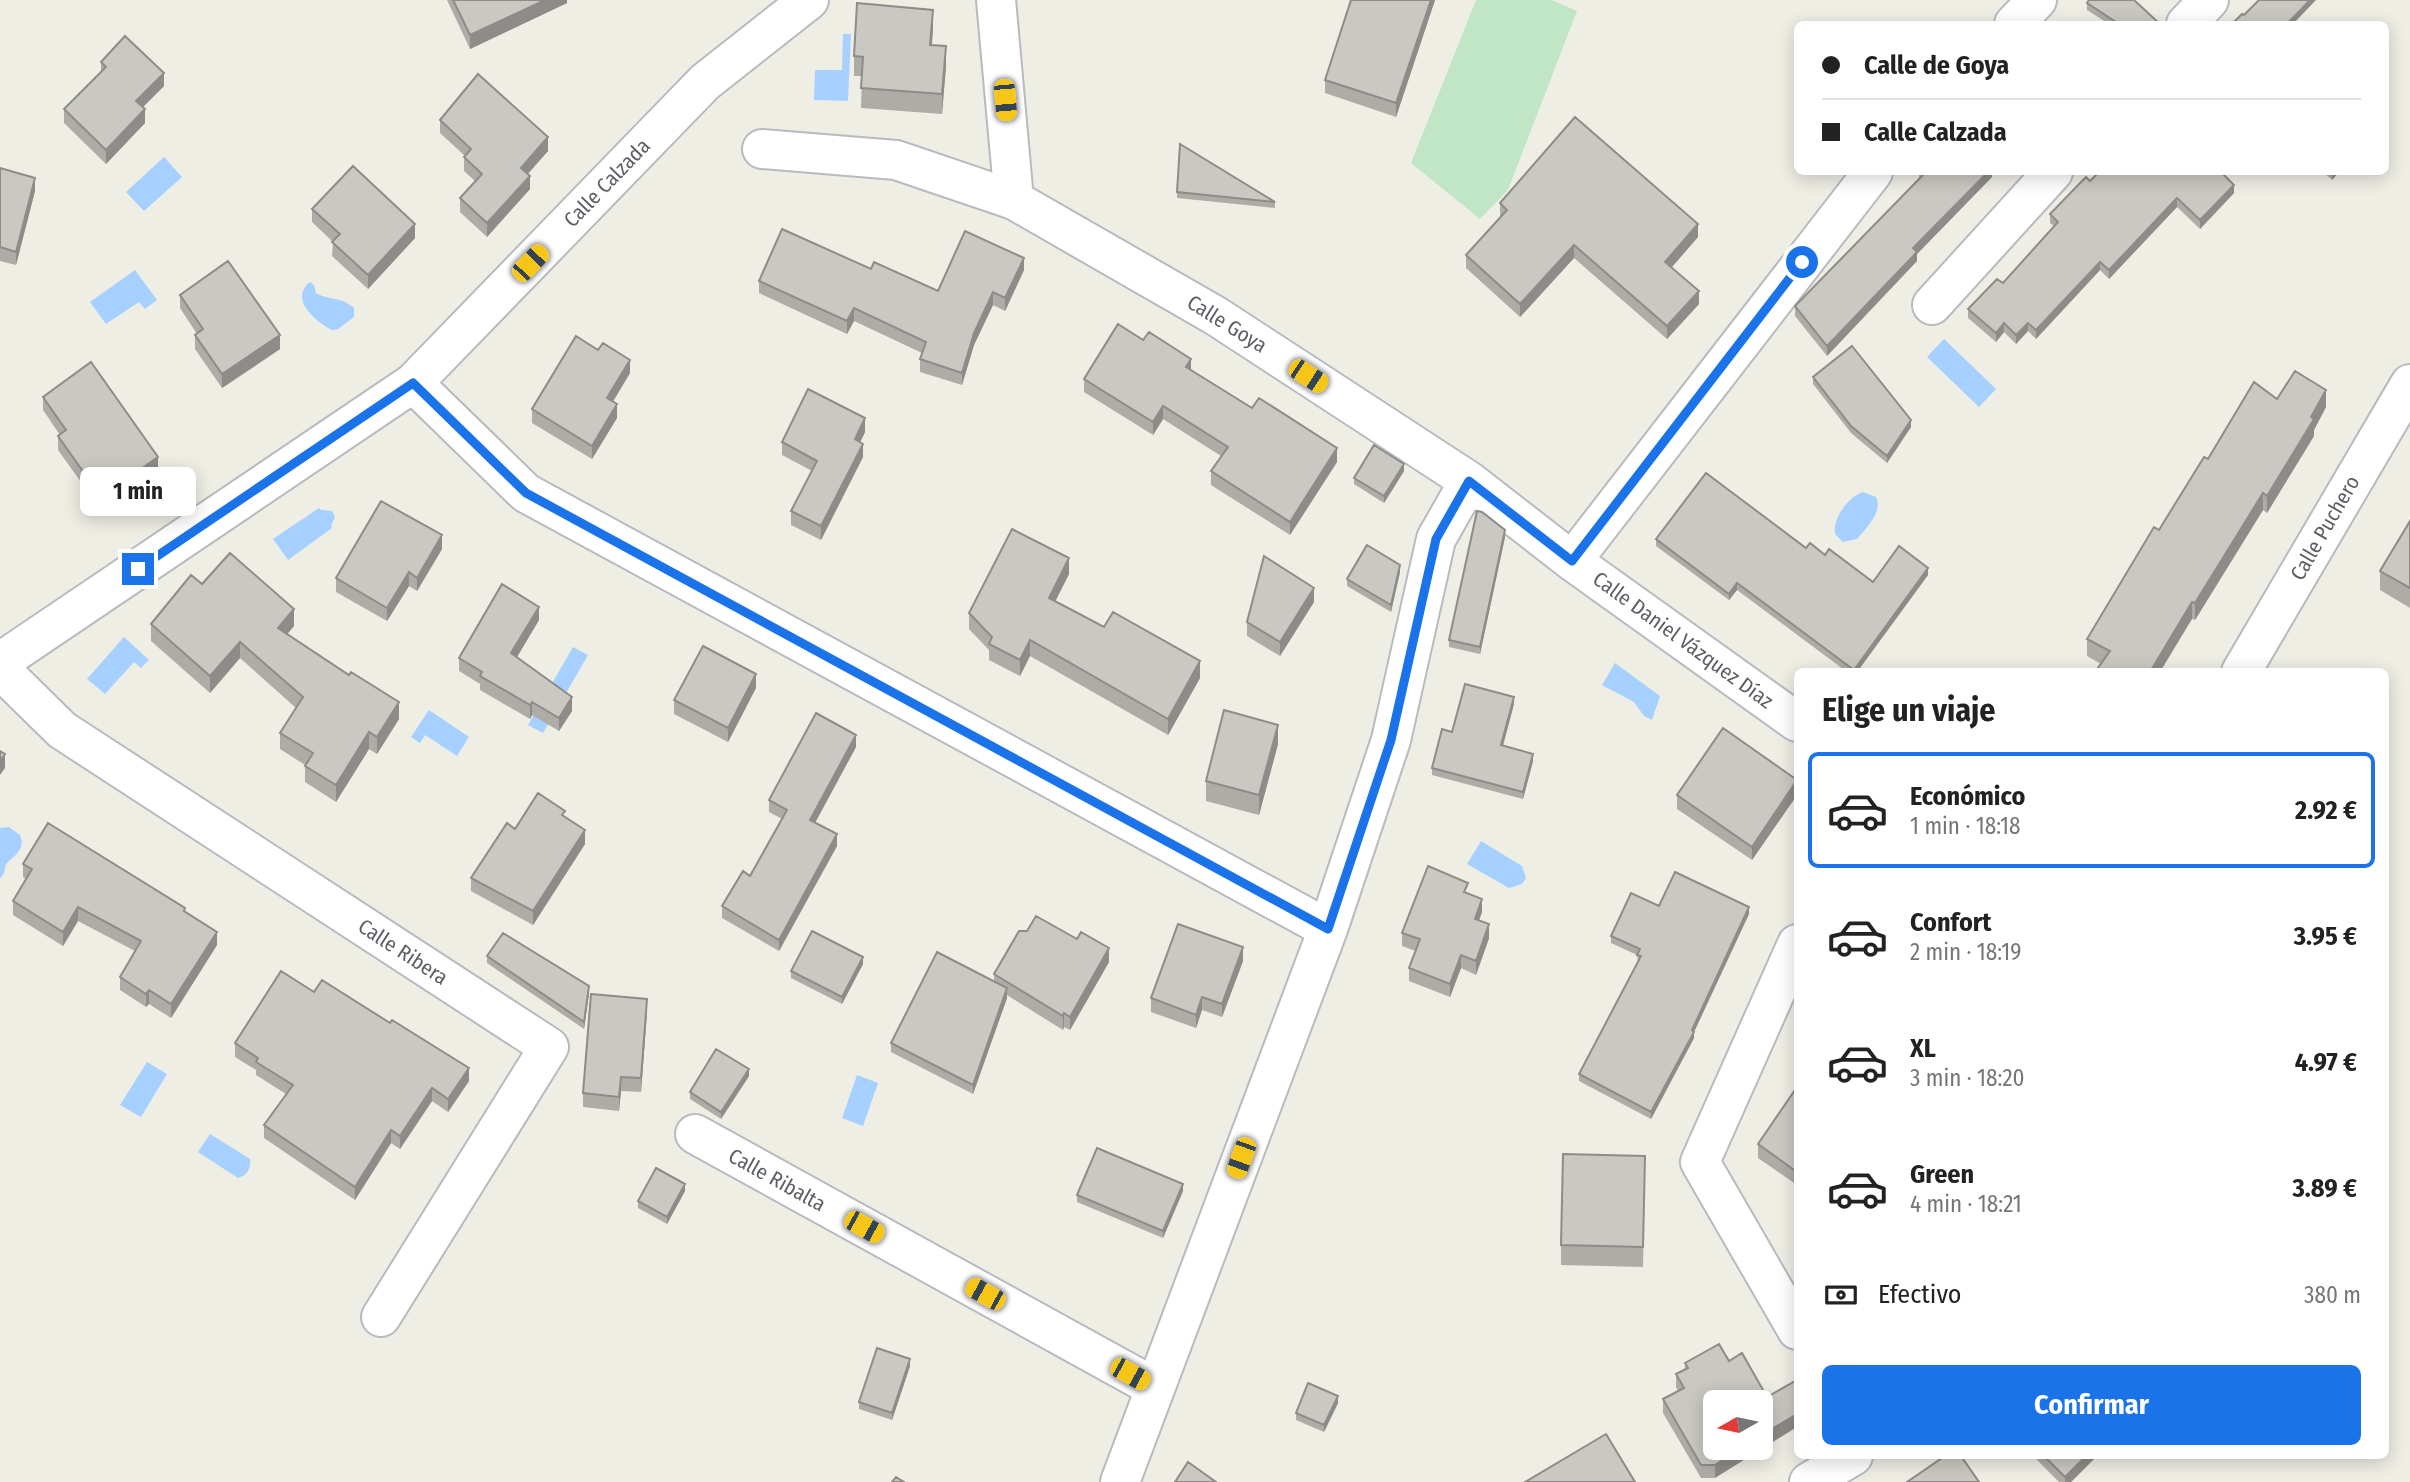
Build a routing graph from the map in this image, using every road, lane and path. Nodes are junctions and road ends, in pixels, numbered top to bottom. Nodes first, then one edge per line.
1 (809, 0) edge
2 (996, 0) edge
3 (2037, 0) edge
4 (2209, 0) edge
5 (2017, 21) edge
6 (2189, 21) edge
7 (762, 149) dead end
8 (1871, 175) edge
9 (2050, 175) edge
10 (1014, 200) junction
11 (1932, 305) dead end
12 (413, 383) junction
13 (2410, 384) edge
14 (1469, 481) junction
15 (1572, 561) junction
16 (0, 662) edge
17 (2243, 668) edge
18 (0, 669) edge
19 (1794, 720) edge
20 (1328, 929) junction
21 (1794, 951) edge
22 (695, 1134) dead end
23 (381, 1317) dead end
24 (1794, 1325) edge
25 (1154, 1387) junction
26 (1848, 1459) edge
27 (1120, 1482) edge
28 (1809, 1482) edge

1 - 12 street, Calle Calzada
2 - 10 street
3 - 5 street
4 - 6 street
7 - 10 street, Calle Goya
8 - 15 street
9 - 11 street
10 - 14 street, Calle Goya
12 - 16 street, Calle Calzada
12 - 20 street
13 - 17 street, Calle Puchero
14 - 15 street, Calle Daniel Vázquez Díaz
14 - 20 street
15 - 19 street, Calle Daniel Vázquez Díaz
18 - 23 street, Calle Ribera
20 - 25 street
21 - 24 street
22 - 25 street, Calle Ribalta
25 - 27 street
26 - 28 street

